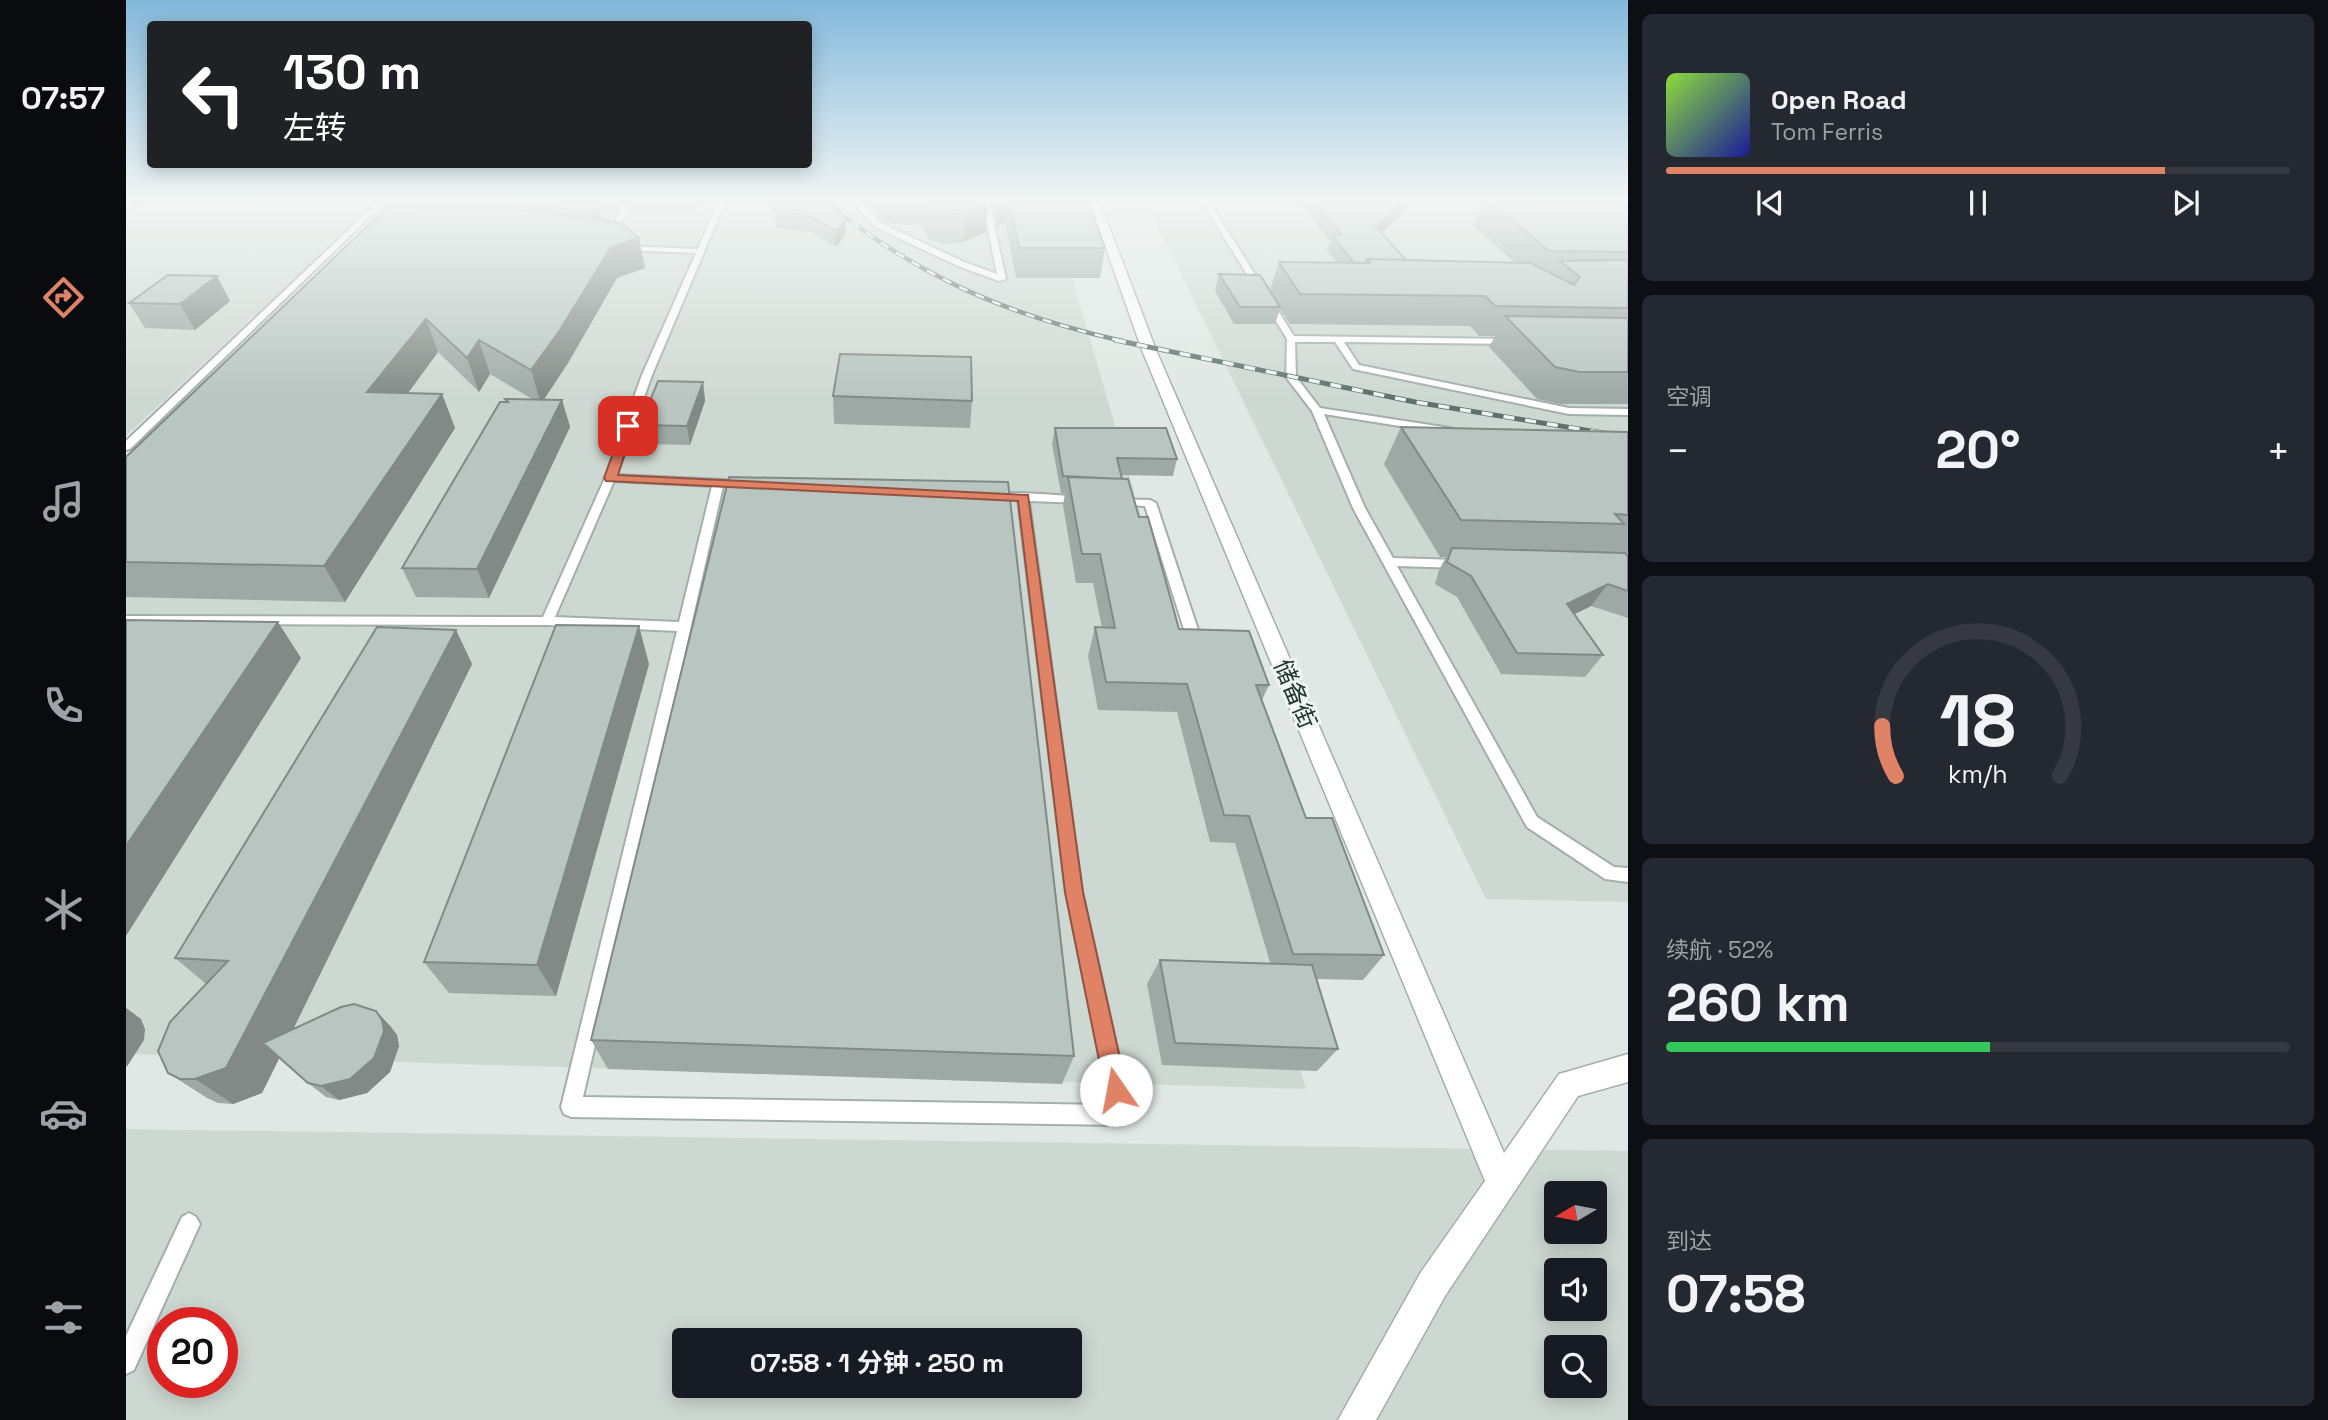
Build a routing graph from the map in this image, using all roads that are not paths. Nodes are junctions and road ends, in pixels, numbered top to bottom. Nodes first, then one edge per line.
1 (315, 266) edge
2 (694, 266) edge
3 (967, 266) edge
4 (999, 266) edge
5 (1119, 266) edge
6 (1246, 266) edge
7 (1256, 283) junction
8 (1270, 283) dead end
9 (1291, 339) junction
10 (1338, 340) junction
11 (1517, 342) edge
12 (1317, 410) junction
13 (1628, 412) edge
14 (1466, 433) edge
15 (126, 447) edge
16 (610, 478) junction
17 (982, 495) edge
18 (1023, 497) junction
19 (1388, 562) junction
20 (1468, 564) edge
21 (126, 621) edge
22 (547, 621) junction
23 (684, 627) junction
24 (1196, 646) edge
25 (1628, 875) edge
26 (1628, 1068) edge
27 (1502, 1185) junction
28 (189, 1224) dead end
29 (126, 1362) edge
30 (1356, 1420) edge

1 - 15 lane
2 - 16 lane
3 - 4 lane
5 - 27 street, 储备街
6 - 7 lane
7 - 8 lane
7 - 9 lane
9 - 10 lane
9 - 12 lane
10 - 11 lane
10 - 13 lane
12 - 14 lane
12 - 19 lane
16 - 22 lane
16 - 23 lane
17 - 18 lane
18 - 23 lane
18 - 24 lane
19 - 20 lane
19 - 25 lane
21 - 22 lane
22 - 23 lane
26 - 27 street
27 - 30 street
28 - 29 lane

